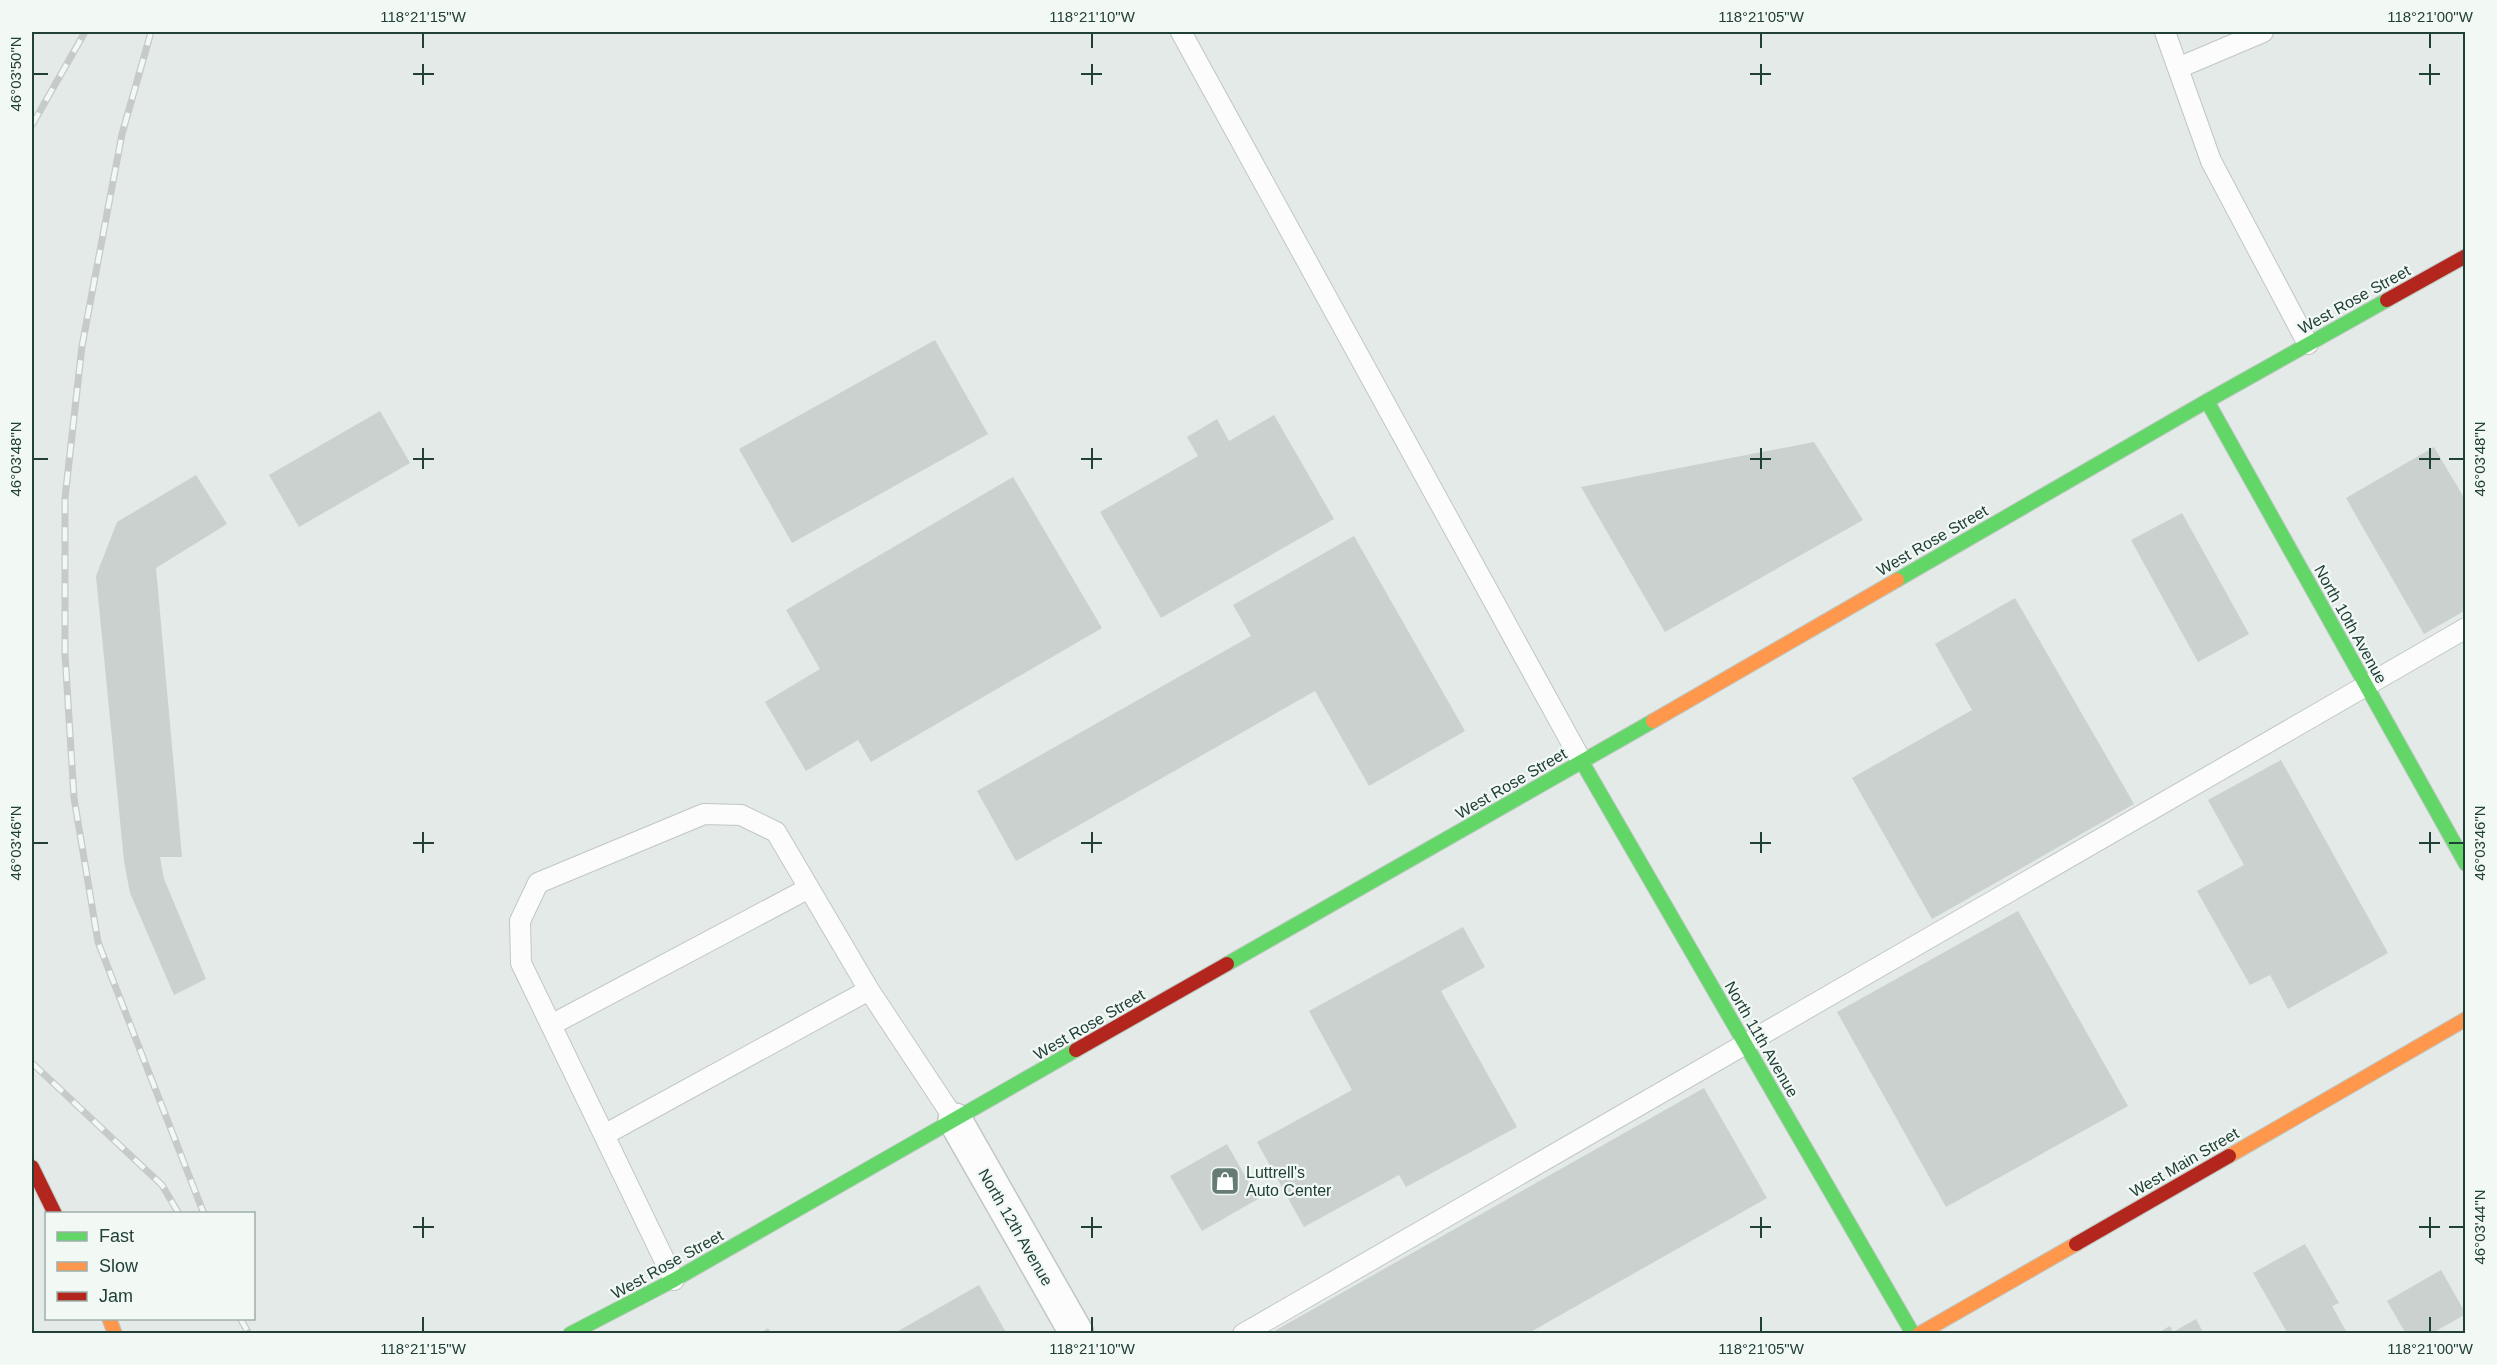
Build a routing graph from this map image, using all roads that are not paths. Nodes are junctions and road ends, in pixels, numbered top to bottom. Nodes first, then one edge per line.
1 (1180, 32) edge
2 (2165, 32) edge
3 (2263, 32) edge
4 (2178, 68) junction
5 (2466, 256) edge
6 (2308, 344) junction
7 (2207, 401) junction
8 (2466, 628) edge
9 (2367, 686) junction
10 (1582, 762) junction
11 (2466, 864) edge
12 (809, 888) junction
13 (869, 990) junction
14 (2466, 1019) edge
15 (551, 1025) junction
16 (1745, 1043) junction
17 (955, 1120) junction
18 (604, 1135) junction
19 (32, 1167) edge
20 (54, 1212) edge
21 (674, 1280) junction
22 (570, 1334) edge
23 (1077, 1334) edge
24 (1243, 1334) edge
25 (1913, 1334) edge
26 (1919, 1334) edge

1 - 10 lane
2 - 4 lane
3 - 4 lane
4 - 6 lane
5 - 6 main road, West Rose Street
6 - 7 main road, West Rose Street
7 - 9 main road, North 10th Avenue
7 - 10 main road, West Rose Street
8 - 9 lane
9 - 11 main road, North 10th Avenue
9 - 16 lane
10 - 16 main road, North 11th Avenue
10 - 17 main road, West Rose Street
12 - 13 lane
12 - 15 lane
12 - 15 lane
13 - 17 lane
13 - 18 lane
14 - 26 main road, West Main Street
15 - 18 lane
16 - 24 lane
16 - 25 main road, North 11th Avenue
17 - 21 main road, West Rose Street
17 - 23 street, North 12th Avenue
18 - 21 lane
19 - 20 main road
21 - 22 main road, West Rose Street

